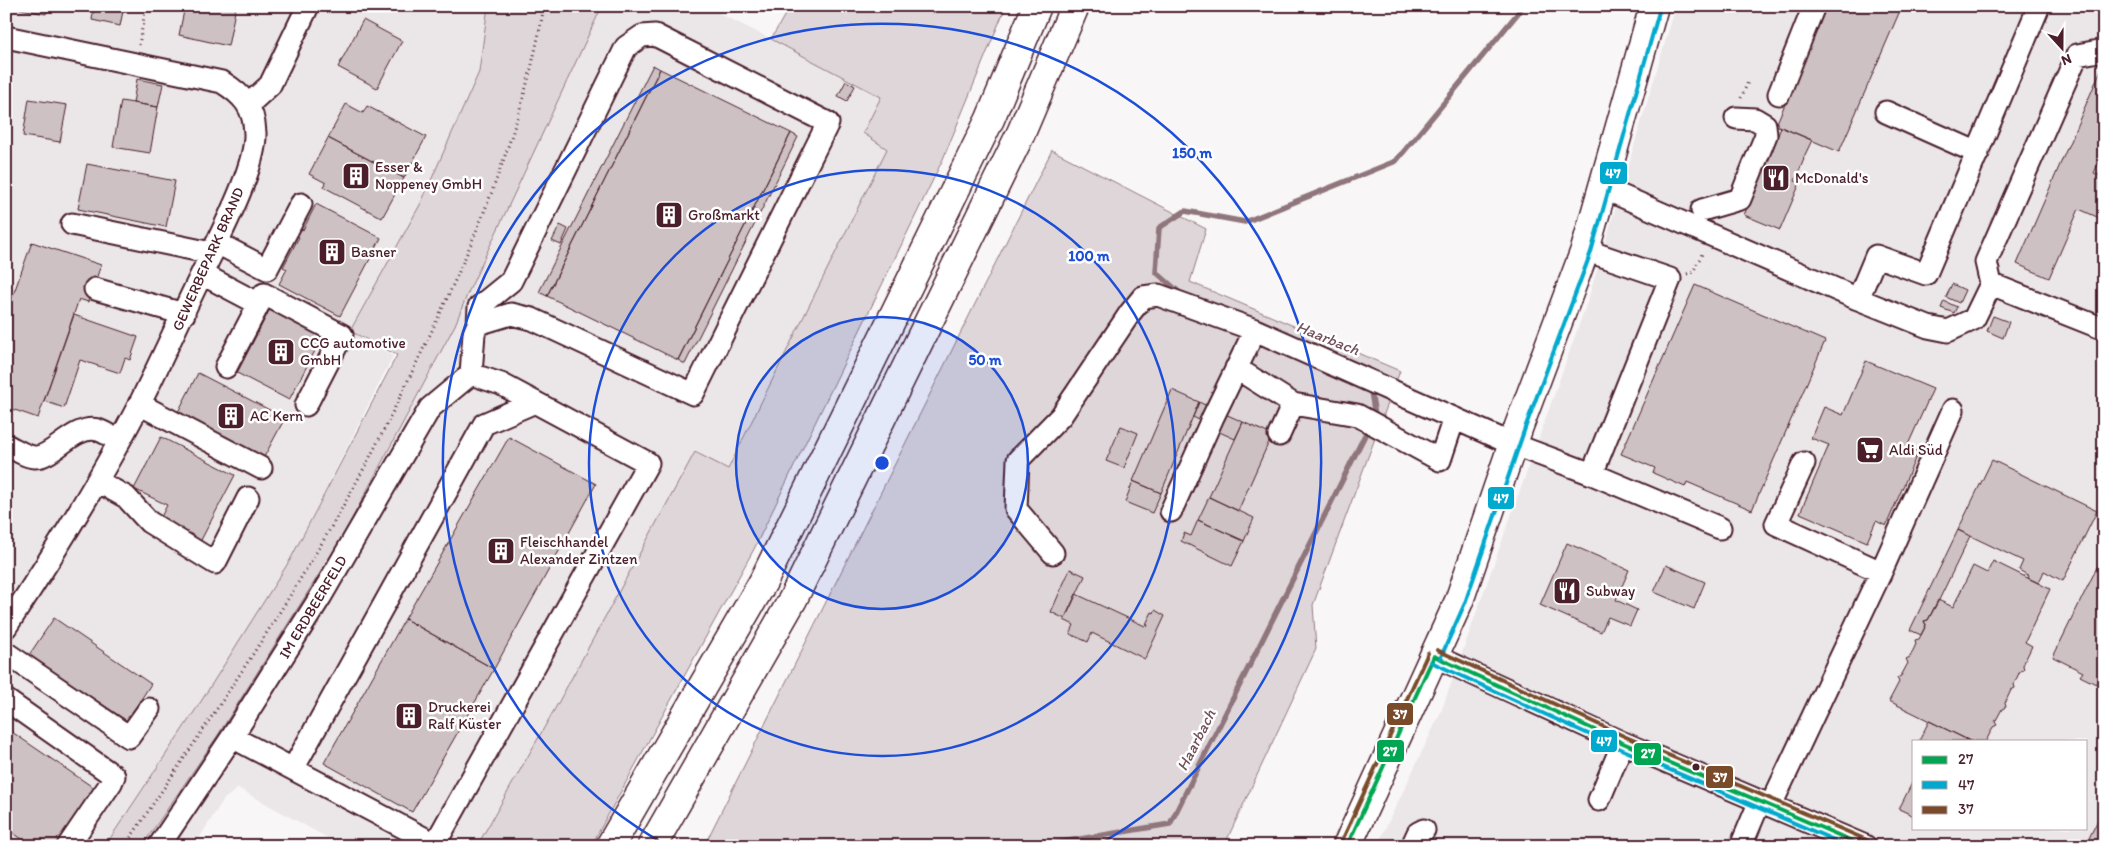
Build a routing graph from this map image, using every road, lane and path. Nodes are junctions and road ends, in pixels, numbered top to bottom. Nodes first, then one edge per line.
1 (146, 6) edge
2 (308, 6) edge
3 (544, 6) edge
4 (1037, 6) edge
5 (1075, 6) edge
6 (1654, 6) edge
7 (1814, 6) edge
8 (2039, 6) edge
9 (6, 37) edge
10 (2104, 50) edge
11 (134, 64) junction
12 (1779, 94) dead end
13 (248, 105) junction
14 (1886, 112) dead end
15 (1736, 118) dead end
16 (1978, 153) junction
17 (1603, 188) junction
18 (301, 204) dead end
19 (1702, 210) dead end
20 (72, 224) dead end
21 (1711, 236) junction
22 (214, 248) junction
23 (1585, 250) junction
24 (202, 274) junction
25 (1670, 279) junction
26 (1991, 284) junction
27 (95, 289) dead end
28 (1858, 299) junction
29 (259, 304) junction
30 (184, 314) junction
31 (478, 324) junction
32 (2104, 329) edge
33 (1255, 330) junction
34 (226, 367) dead end
35 (1236, 368) junction
36 (471, 374) junction
37 (535, 402) junction
38 (139, 404) junction
39 (1293, 404) junction
40 (306, 405) dead end
41 (1953, 410) dead end
42 (1454, 418) junction
43 (1279, 435) dead end
44 (119, 441) junction
45 (1512, 444) junction
46 (6, 445) edge
47 (1804, 463) dead end
48 (261, 468) dead end
49 (1592, 474) junction
50 (97, 481) junction
51 (248, 498) dead end
52 (1171, 511) dead end
53 (1720, 528) dead end
54 (1053, 554) dead end
55 (1881, 572) junction
56 (6, 627) edge
57 (6, 653) edge
58 (1434, 656) junction
59 (6, 700) edge
60 (149, 709) dead end
61 (232, 737) junction
62 (1623, 743) junction
63 (293, 769) junction
64 (1599, 800) dead end
65 (1766, 803) junction
66 (68, 846) edge
67 (125, 846) edge
68 (159, 846) edge
69 (610, 846) edge
70 (652, 846) edge
71 (1347, 846) edge
72 (1741, 846) edge
73 (1864, 846) edge

1 - 11 path
2 - 13 street
3 - 67 path
4 - 69 main road
5 - 70 main road
6 - 17 main road
7 - 12 street
8 - 16 street
9 - 11 street, GEWERBEPARK BRAND
10 - 26 street
11 - 13 street, GEWERBEPARK BRAND
13 - 22 street, GEWERBEPARK BRAND
14 - 16 street
15 - 19 street
16 - 28 street
17 - 21 street
17 - 23 main road
18 - 22 street
20 - 22 street
21 - 25 path
21 - 28 street
22 - 24 street, GEWERBEPARK BRAND
23 - 25 street
23 - 45 main road
24 - 29 street
24 - 30 street, GEWERBEPARK BRAND
25 - 49 street
26 - 28 street
26 - 32 street
27 - 30 street
29 - 34 street
29 - 40 street
30 - 38 street, GEWERBEPARK BRAND
31 - 31 street
31 - 36 street
33 - 35 street
33 - 42 street
33 - 54 street
35 - 39 street
35 - 52 street
36 - 37 street
36 - 61 street, IM ERDBEERFELD
37 - 63 street
37 - 63 street
38 - 44 street, GEWERBEPARK BRAND
38 - 48 street
39 - 42 street
39 - 43 street
41 - 55 street
42 - 45 street
44 - 46 street
44 - 50 street, GEWERBEPARK BRAND
45 - 49 street
45 - 58 main road
47 - 55 street
49 - 53 street
50 - 51 street
50 - 56 street, GEWERBEPARK BRAND
55 - 65 street
57 - 60 street
58 - 62 street
58 - 71 main road
59 - 66 street
61 - 63 street
61 - 68 street, IM ERDBEERFELD
62 - 64 street
62 - 65 street
65 - 72 street
65 - 73 street

